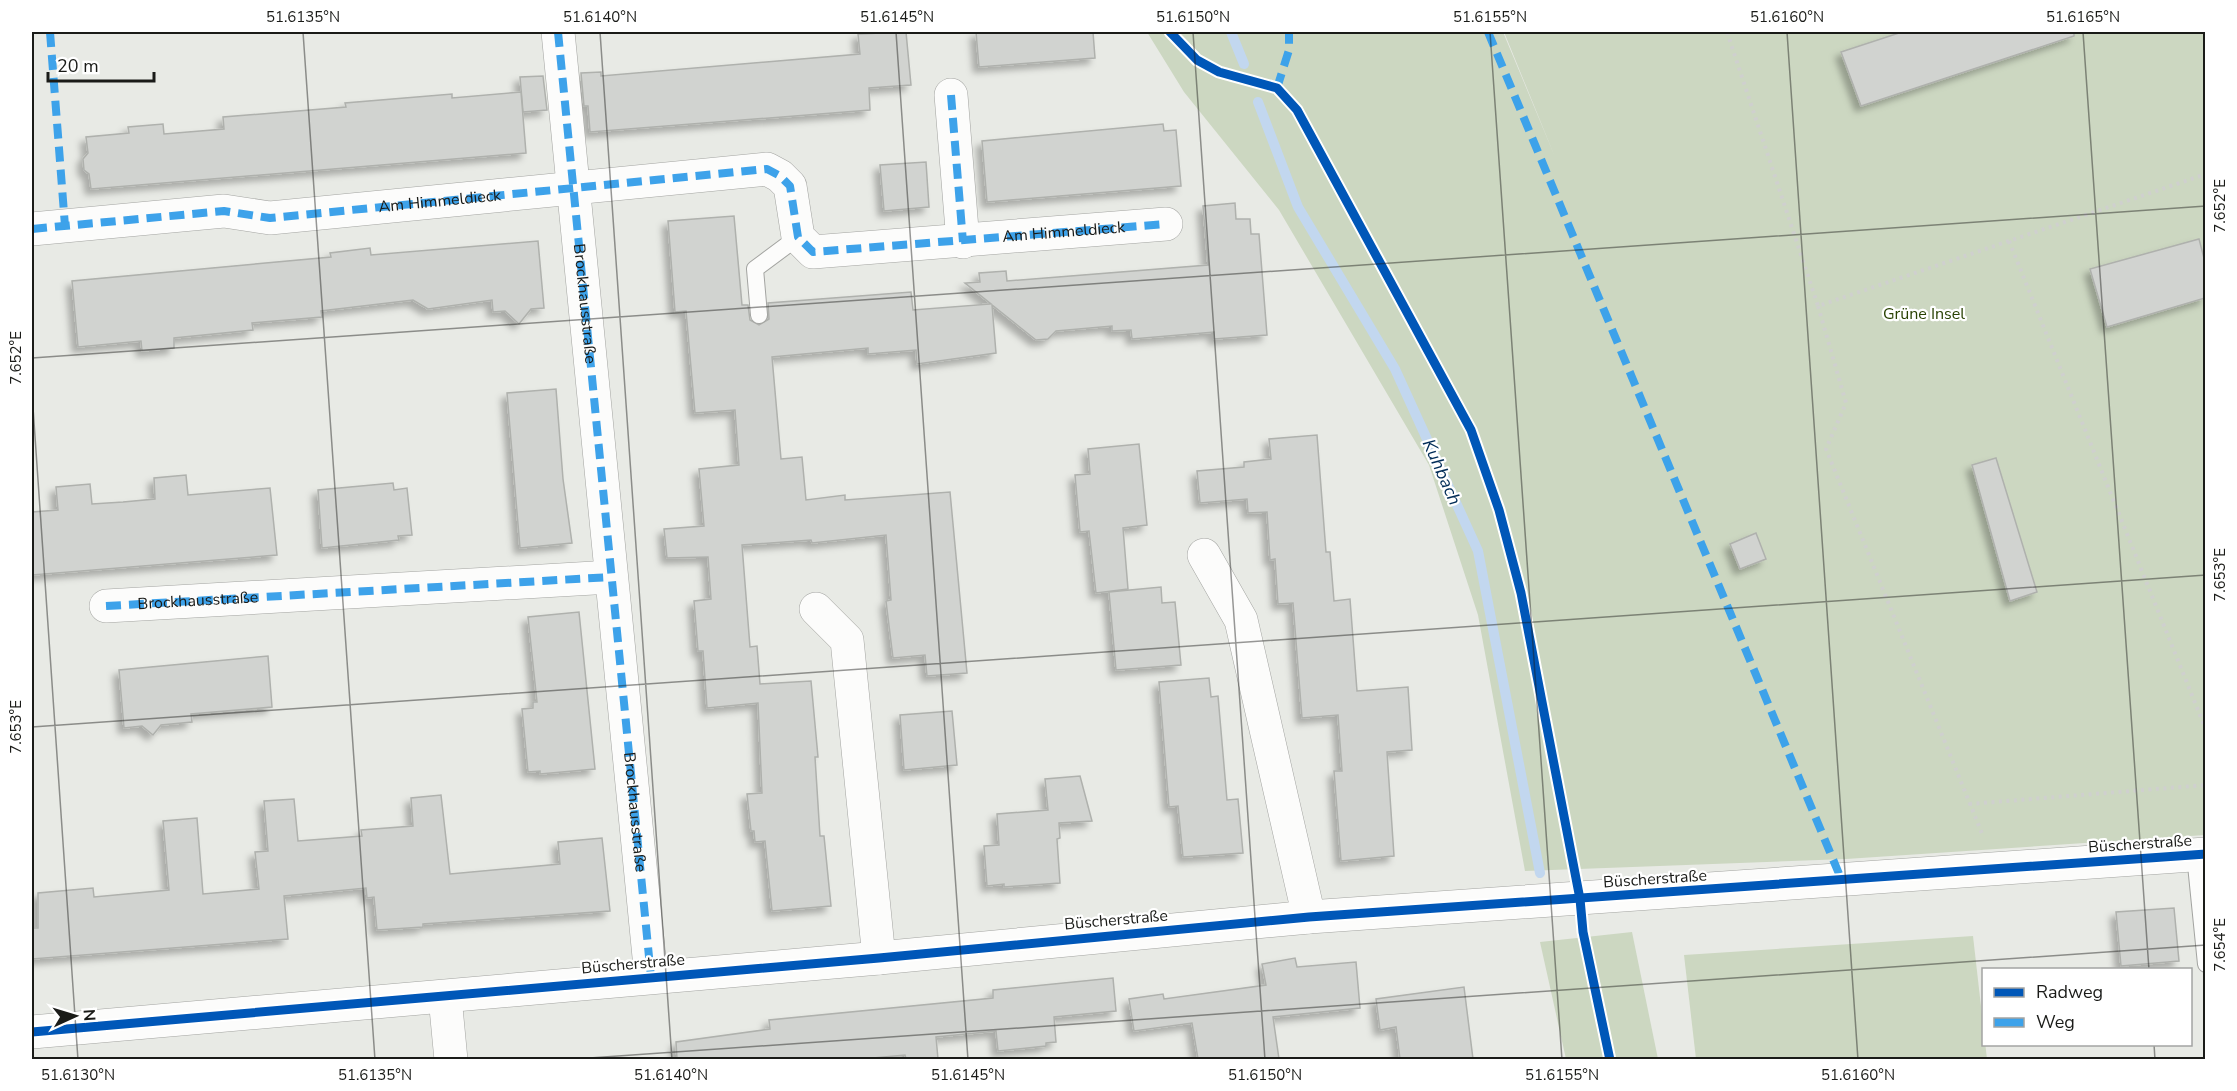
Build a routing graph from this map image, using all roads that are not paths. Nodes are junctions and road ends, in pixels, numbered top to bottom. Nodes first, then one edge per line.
1 (558, 32) edge
2 (951, 95) dead end
3 (571, 186) junction
4 (1166, 224) dead end
5 (32, 229) edge
6 (798, 237) junction
7 (963, 242) junction
8 (759, 315) dead end
9 (1204, 555) dead end
10 (611, 577) junction
11 (106, 606) dead end
12 (816, 609) dead end
13 (2200, 854) edge
14 (1309, 917) junction
15 (879, 958) junction
16 (2205, 964) edge
17 (651, 978) junction
18 (445, 997) junction
19 (32, 1032) edge
20 (451, 1059) edge

1 - 3 street, Brockhausstraße
2 - 7 street
3 - 5 street, Am Himmeldieck
3 - 6 street, Am Himmeldieck
3 - 10 street, Brockhausstraße
4 - 7 street, Am Himmeldieck
6 - 7 street, Am Himmeldieck
6 - 8 lane
9 - 14 street
10 - 11 street, Brockhausstraße
10 - 17 street, Brockhausstraße
12 - 15 street
13 - 14 street, Büscherstraße
13 - 16 lane
14 - 15 street, Büscherstraße
15 - 17 street, Büscherstraße
17 - 18 street, Büscherstraße
18 - 19 street, Büscherstraße
18 - 20 street

